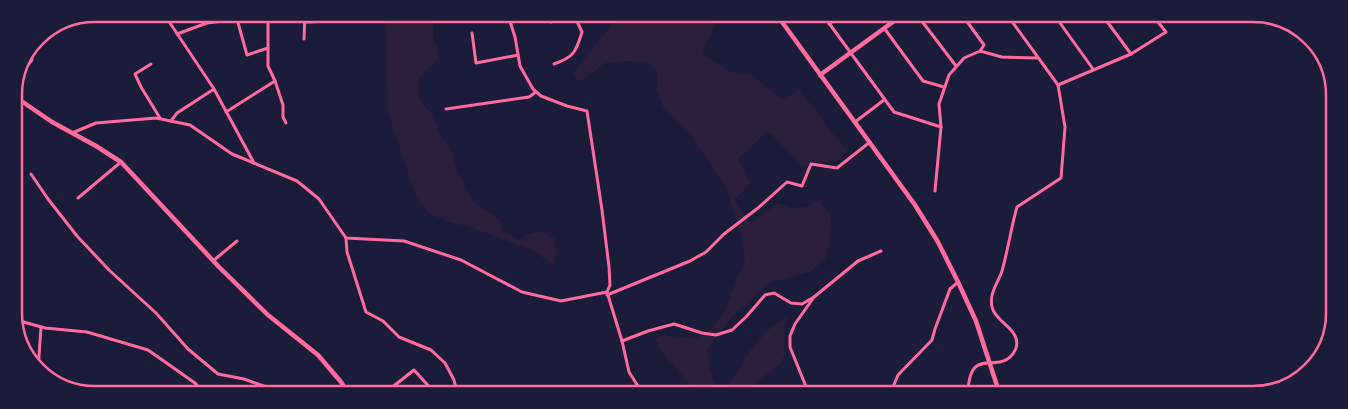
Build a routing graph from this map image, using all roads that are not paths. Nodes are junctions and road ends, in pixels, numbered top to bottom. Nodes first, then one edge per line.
1 (170, 23) edge
2 (206, 23) edge
3 (238, 23) edge
4 (268, 23) edge
5 (305, 23) edge
6 (511, 23) edge
7 (578, 23) edge
8 (783, 23) edge
9 (891, 23) edge
10 (923, 23) edge
11 (968, 23) edge
12 (1013, 23) edge
13 (1060, 23) edge
14 (1109, 23) edge
15 (1159, 23) edge
16 (829, 24) edge
17 (884, 28) junction
18 (472, 33) dead end
19 (177, 34) junction
20 (304, 39) dead end
21 (268, 48) junction
22 (980, 50) junction
23 (851, 52) junction
24 (1131, 54) junction
25 (518, 56) junction
26 (1038, 58) junction
27 (151, 64) dead end
28 (554, 64) dead end
29 (956, 66) junction
30 (1093, 69) junction
31 (820, 75) junction
32 (275, 81) junction
33 (1058, 85) junction
34 (944, 87) junction
35 (214, 89) junction
36 (536, 92) junction
37 (884, 100) junction
38 (23, 102) edge
39 (446, 109) dead end
40 (226, 112) junction
41 (160, 118) junction
42 (172, 121) junction
43 (855, 122) junction
44 (286, 123) dead end
45 (941, 127) junction
46 (72, 133) junction
47 (870, 142) junction
48 (121, 162) junction
49 (254, 163) junction
50 (32, 174) dead end
51 (936, 191) dead end
52 (78, 198) dead end
53 (346, 238) junction
54 (237, 241) dead end
55 (881, 251) dead end
56 (213, 261) junction
57 (958, 282) junction
58 (607, 294) junction
59 (814, 297) junction
60 (24, 322) edge
61 (42, 328) junction
62 (622, 341) junction
63 (38, 358) edge
64 (990, 362) junction
65 (197, 386) edge
66 (264, 386) edge
67 (344, 386) edge
68 (394, 386) edge
69 (429, 386) edge
70 (455, 386) edge
71 (637, 386) edge
72 (806, 386) edge
73 (893, 386) edge
74 (968, 386) edge
75 (998, 386) edge

1 - 19 street
2 - 19 street
3 - 21 street
4 - 21 street
5 - 20 street
6 - 25 street
7 - 28 street
8 - 31 street
9 - 17 street
10 - 29 street
11 - 22 street
12 - 26 street
13 - 30 street
14 - 24 street
15 - 24 street
16 - 23 street
17 - 23 street
17 - 34 street
18 - 25 street
19 - 35 street
21 - 32 street
22 - 26 street
22 - 29 street
23 - 31 street
23 - 37 street
24 - 30 street
25 - 36 street
26 - 33 street
27 - 41 street
29 - 34 street
30 - 33 street
31 - 43 street
32 - 40 street
32 - 44 street
33 - 64 street
34 - 45 street
35 - 40 street
35 - 42 street
36 - 39 street
36 - 58 street
37 - 43 street
37 - 45 street
38 - 46 street
40 - 49 street
41 - 42 street
41 - 46 street
42 - 49 street
43 - 47 street
45 - 51 street
46 - 48 street
47 - 57 street
47 - 58 street
48 - 52 street
48 - 56 street
49 - 53 street
50 - 66 street
53 - 58 street
53 - 70 street
54 - 56 street
55 - 59 street
56 - 67 street
57 - 64 street
57 - 73 street
58 - 62 street
59 - 62 street
59 - 72 street
60 - 61 street
61 - 63 street
61 - 65 street
62 - 71 street
64 - 74 street
64 - 75 street
68 - 69 street

